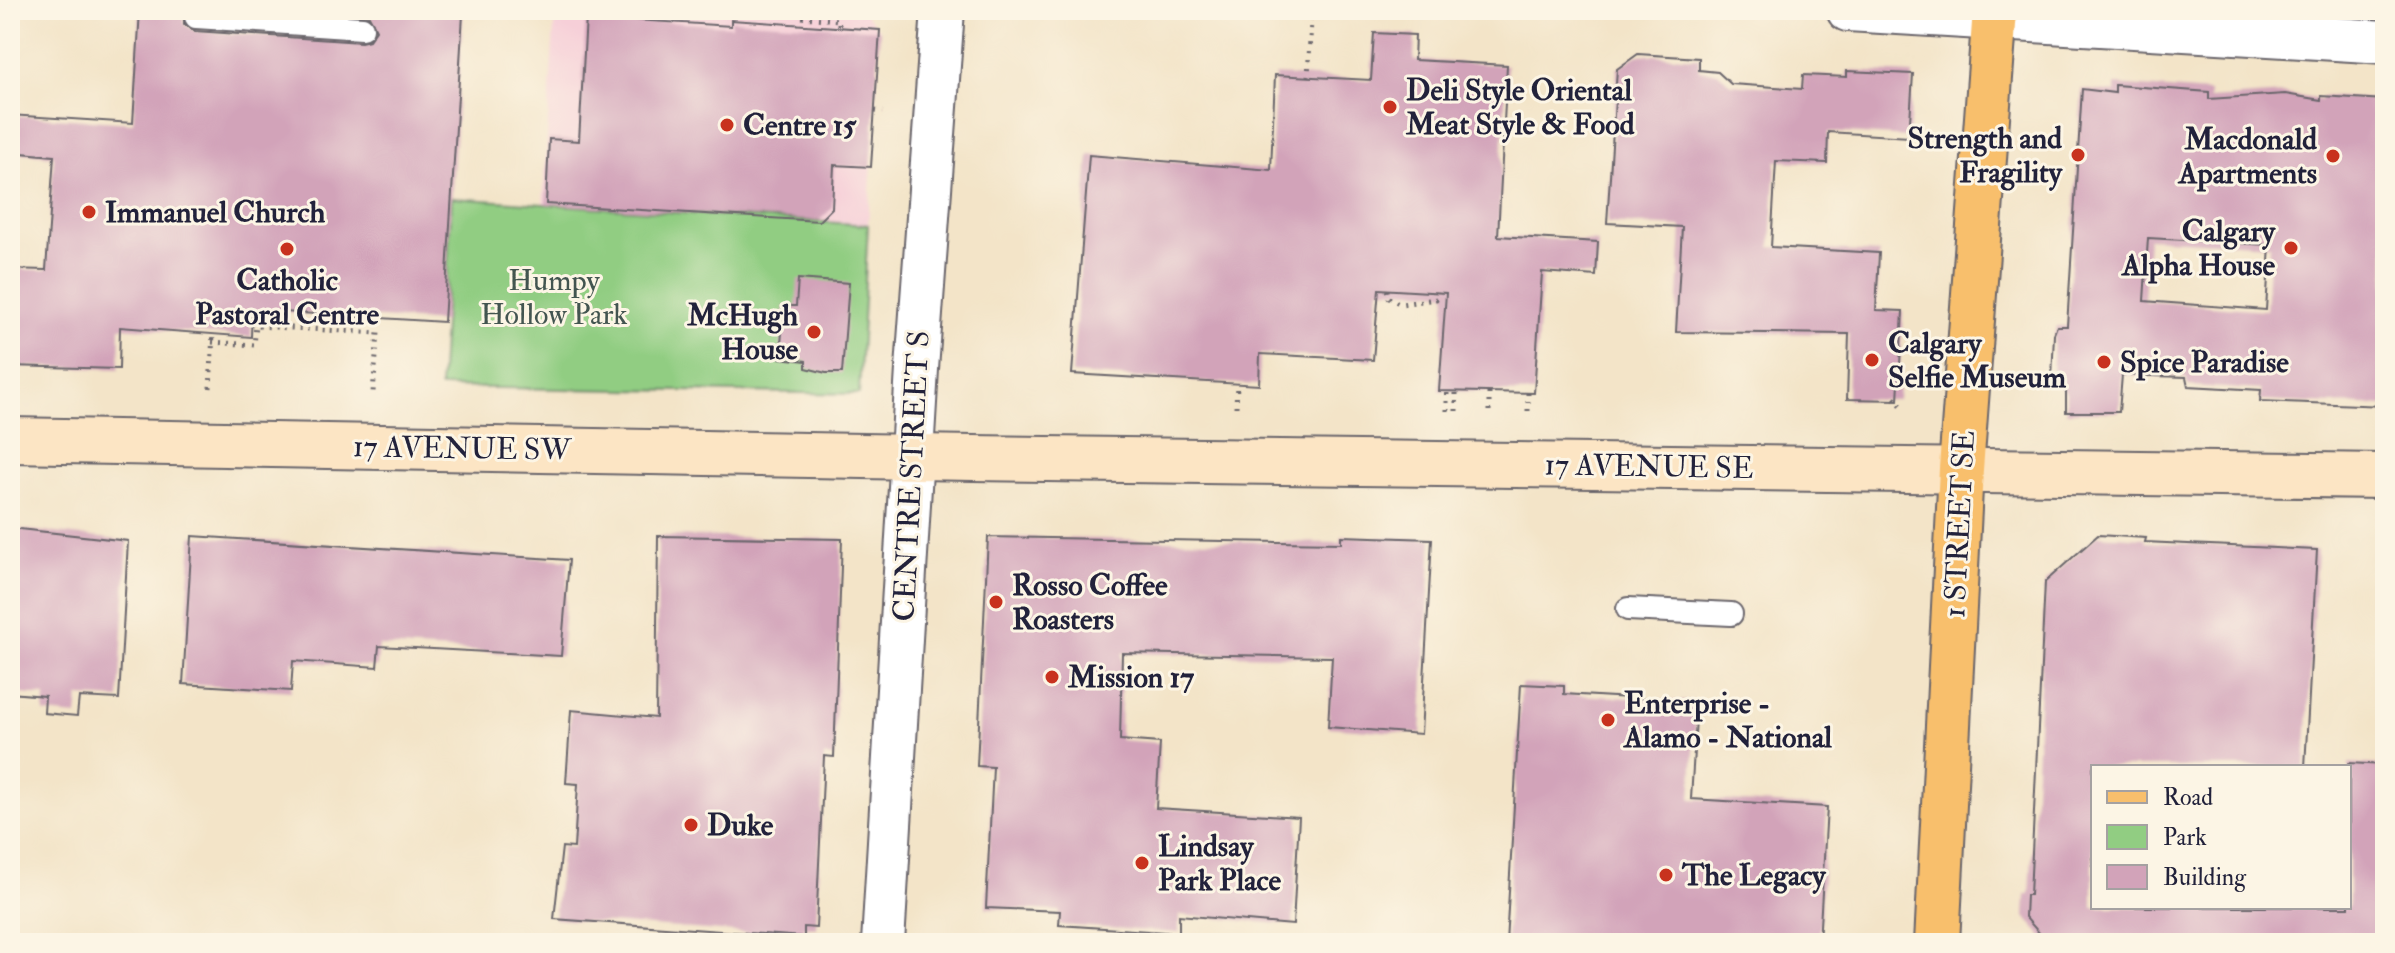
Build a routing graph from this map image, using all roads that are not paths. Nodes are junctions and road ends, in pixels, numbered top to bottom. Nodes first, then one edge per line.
1 (943, 10) edge
2 (1848, 10) edge
3 (1995, 15) edge
4 (196, 17) dead end
5 (362, 28) dead end
6 (2385, 42) edge
7 (10, 440) edge
8 (914, 457) junction
9 (1961, 469) junction
10 (2385, 476) edge
11 (1628, 609) dead end
12 (1731, 614) dead end
13 (883, 943) edge
14 (1937, 943) edge

1 - 8 street, CENTRE STREET S
2 - 3 street
3 - 6 street
3 - 9 main road, 1 STREET SE
4 - 5 lane
7 - 8 main road, 17 AVENUE SW
8 - 9 main road, 17 AVENUE SE
8 - 13 street, CENTRE STREET S
9 - 10 main road, 17 AVENUE SE
9 - 14 main road, 1 STREET SE
11 - 12 lane

